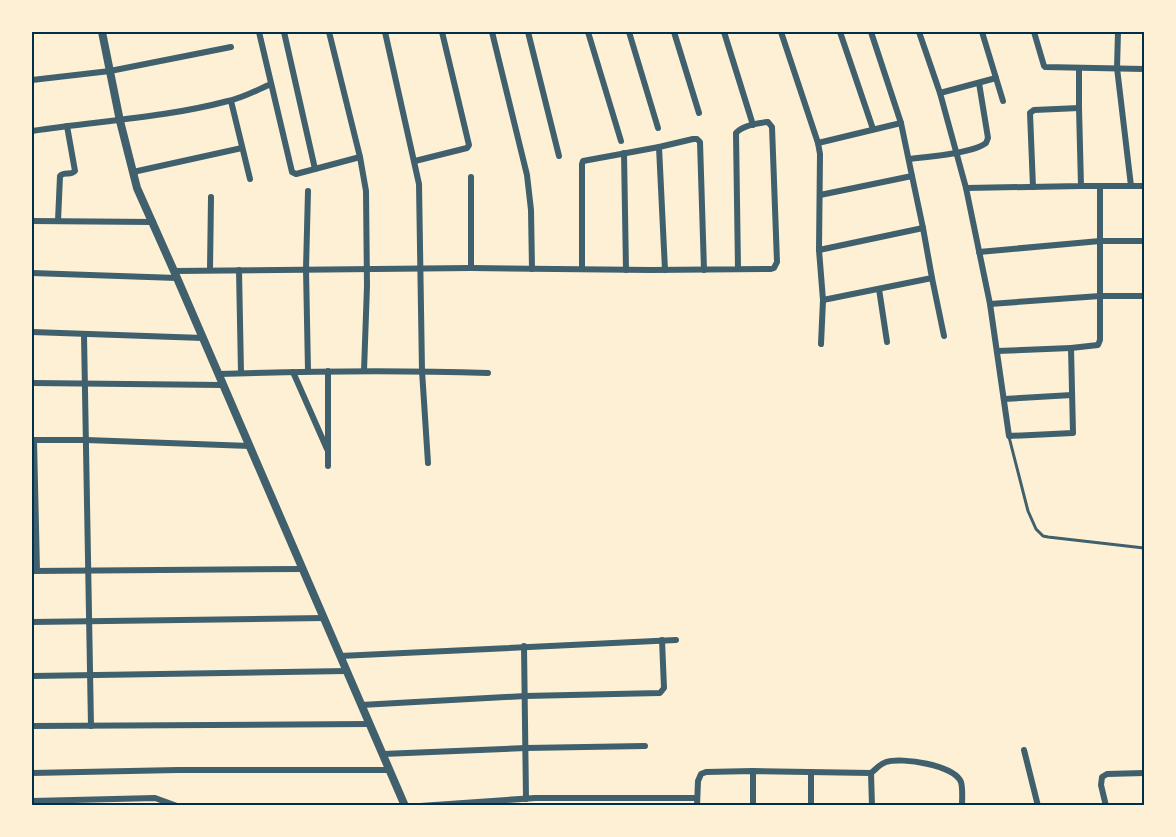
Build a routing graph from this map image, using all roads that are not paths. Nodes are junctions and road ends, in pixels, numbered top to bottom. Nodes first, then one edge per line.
1 (102, 32) edge
2 (259, 32) edge
3 (284, 32) edge
4 (329, 32) edge
5 (385, 32) edge
6 (442, 32) edge
7 (492, 32) edge
8 (528, 32) edge
9 (588, 32) edge
10 (629, 32) edge
11 (674, 32) edge
12 (724, 32) edge
13 (781, 32) edge
14 (840, 32) edge
15 (871, 32) edge
16 (919, 32) edge
17 (982, 32) edge
18 (1034, 32) edge
19 (1118, 32) edge
20 (231, 47) dead end
21 (1079, 68) junction
22 (1117, 69) junction
23 (1144, 69) edge
24 (110, 71) junction
25 (996, 78) junction
26 (32, 80) edge
27 (979, 82) junction
28 (271, 84) junction
29 (940, 93) junction
30 (1003, 100) dead end
31 (231, 101) junction
32 (1079, 108) junction
33 (699, 113) dead end
34 (120, 121) junction
35 (902, 123) junction
36 (753, 125) junction
37 (67, 126) junction
38 (658, 128) dead end
39 (873, 129) junction
40 (32, 131) edge
41 (621, 141) dead end
42 (818, 143) junction
43 (659, 147) junction
44 (242, 148) junction
45 (624, 153) junction
46 (956, 153) junction
47 (559, 156) dead end
48 (360, 157) junction
49 (909, 159) junction
50 (415, 161) junction
51 (315, 169) junction
52 (133, 172) junction
53 (912, 176) junction
54 (471, 177) dead end
55 (250, 178) dead end
56 (1082, 186) junction
57 (1100, 186) junction
58 (1131, 186) junction
59 (1144, 186) edge
60 (1033, 187) junction
61 (966, 188) junction
62 (309, 190) dead end
63 (820, 195) junction
64 (211, 197) dead end
65 (32, 221) edge
66 (58, 221) junction
67 (153, 222) junction
68 (923, 228) junction
69 (1100, 241) junction
70 (1144, 241) edge
71 (819, 250) junction
72 (979, 252) junction
73 (366, 268) junction
74 (420, 268) junction
75 (471, 268) junction
76 (306, 269) junction
77 (532, 269) junction
78 (582, 269) junction
79 (738, 269) junction
80 (210, 270) junction
81 (238, 270) junction
82 (626, 270) junction
83 (665, 270) junction
84 (704, 270) junction
85 (32, 273) edge
86 (176, 275) junction
87 (932, 278) junction
88 (879, 289) junction
89 (1100, 296) junction
90 (1144, 296) edge
91 (823, 300) junction
92 (990, 304) junction
93 (32, 332) edge
94 (84, 335) junction
95 (944, 336) dead end
96 (203, 338) junction
97 (887, 342) dead end
98 (821, 344) dead end
99 (1071, 348) junction
100 (997, 351) junction
101 (364, 371) junction
102 (422, 371) junction
103 (293, 372) junction
104 (308, 372) junction
105 (328, 372) junction
106 (241, 373) junction
107 (488, 373) dead end
108 (219, 374) junction
109 (32, 383) edge
110 (85, 384) junction
111 (224, 385) junction
112 (1072, 395) junction
113 (1004, 399) junction
114 (1009, 436) junction
115 (33, 440) edge
116 (86, 440) junction
117 (250, 447) junction
118 (328, 452) junction
119 (428, 463) dead end
120 (328, 466) dead end
121 (1144, 548) edge
122 (303, 569) junction
123 (34, 571) edge
124 (88, 571) junction
125 (324, 618) junction
126 (90, 621) junction
127 (32, 622) edge
128 (662, 640) junction
129 (676, 640) dead end
130 (524, 646) junction
131 (340, 656) junction
132 (347, 671) junction
133 (90, 674) junction
134 (32, 676) edge
135 (525, 696) junction
136 (361, 705) junction
137 (369, 724) junction
138 (32, 726) edge
139 (92, 726) junction
140 (645, 746) dead end
141 (526, 748) junction
142 (1024, 750) dead end
143 (383, 754) junction
144 (390, 770) junction
145 (753, 771) junction
146 (811, 772) junction
147 (32, 773) edge
148 (871, 773) junction
149 (1144, 773) edge
150 (697, 798) junction
151 (526, 799) junction
152 (32, 801) edge
153 (177, 806) edge
154 (405, 806) edge
155 (420, 806) edge
156 (697, 806) edge
157 (753, 806) edge
158 (811, 806) edge
159 (872, 806) edge
160 (962, 806) edge
161 (1038, 806) edge
162 (1106, 806) edge

1 - 24 street
2 - 28 street
3 - 51 street
4 - 48 street
5 - 50 street
6 - 50 street
7 - 77 street
8 - 47 street
9 - 41 street
10 - 38 street
11 - 33 street
12 - 36 street
13 - 42 street
14 - 39 street
15 - 35 street
16 - 29 street
17 - 25 street
18 - 21 street
19 - 22 street
20 - 24 street
21 - 22 street
21 - 32 street
22 - 23 street
22 - 58 street
24 - 26 street
24 - 34 street
25 - 27 street
25 - 30 street
27 - 29 street
27 - 46 street
28 - 31 street
28 - 51 street
29 - 46 street
31 - 34 street
31 - 44 street
32 - 56 street
32 - 60 street
34 - 37 street
34 - 52 street
35 - 39 street
35 - 49 street
36 - 79 street
36 - 79 street
37 - 40 street
37 - 66 street
39 - 42 street
42 - 63 street
43 - 45 street
43 - 83 street
43 - 84 street
44 - 52 street
44 - 55 street
45 - 78 street
45 - 82 street
46 - 49 street
46 - 61 street
48 - 51 street
48 - 73 street
49 - 53 street
50 - 74 street
52 - 67 street
53 - 63 street
53 - 68 street
54 - 75 street
56 - 57 street
56 - 60 street
57 - 58 street
57 - 69 street
58 - 59 street
60 - 61 street
61 - 72 street
62 - 76 street
63 - 71 street
64 - 80 street
65 - 66 street
66 - 67 street
67 - 86 street
68 - 71 street
68 - 87 street
69 - 70 street
69 - 72 street
69 - 89 street
71 - 91 street
72 - 92 street
73 - 74 street
73 - 76 street
73 - 101 street
74 - 75 street
74 - 102 street
75 - 77 street
76 - 81 street
76 - 104 street
77 - 78 street
78 - 82 street
79 - 84 street
80 - 81 street
80 - 86 street
81 - 106 street
82 - 83 street
83 - 84 street
85 - 86 street
86 - 96 street
87 - 88 street
87 - 95 street
88 - 91 street
88 - 97 street
89 - 90 street
89 - 92 street
89 - 99 street
91 - 98 street
92 - 100 street
93 - 94 street
94 - 96 street
94 - 110 street
96 - 108 street
99 - 100 street
99 - 112 street
100 - 113 street
101 - 102 street
101 - 105 street
102 - 107 street
102 - 119 street
103 - 104 street
103 - 106 street
103 - 118 street
104 - 105 street
105 - 118 street
106 - 108 street
108 - 111 street
109 - 110 street
110 - 111 street
110 - 116 street
111 - 117 street
112 - 113 street
112 - 114 street
113 - 114 street
114 - 121 lane
115 - 116 street
115 - 123 street
116 - 117 street
116 - 124 street
117 - 122 street
118 - 120 street
122 - 124 street
122 - 125 street
123 - 124 street
124 - 126 street
125 - 126 street
125 - 131 street
126 - 127 street
126 - 133 street
128 - 129 street
128 - 130 street
128 - 135 street
130 - 131 street
130 - 135 street
131 - 132 street
132 - 133 street
132 - 136 street
133 - 134 street
133 - 139 street
135 - 136 street
135 - 141 street
136 - 137 street
137 - 139 street
137 - 143 street
138 - 139 street
140 - 141 street
141 - 143 street
141 - 151 street
142 - 161 street
143 - 144 street
144 - 147 street
144 - 154 street
145 - 146 street
145 - 150 street
145 - 157 street
146 - 148 street
146 - 158 street
148 - 159 street
148 - 160 street
149 - 162 street
150 - 151 street
150 - 156 street
151 - 155 street
152 - 153 street

